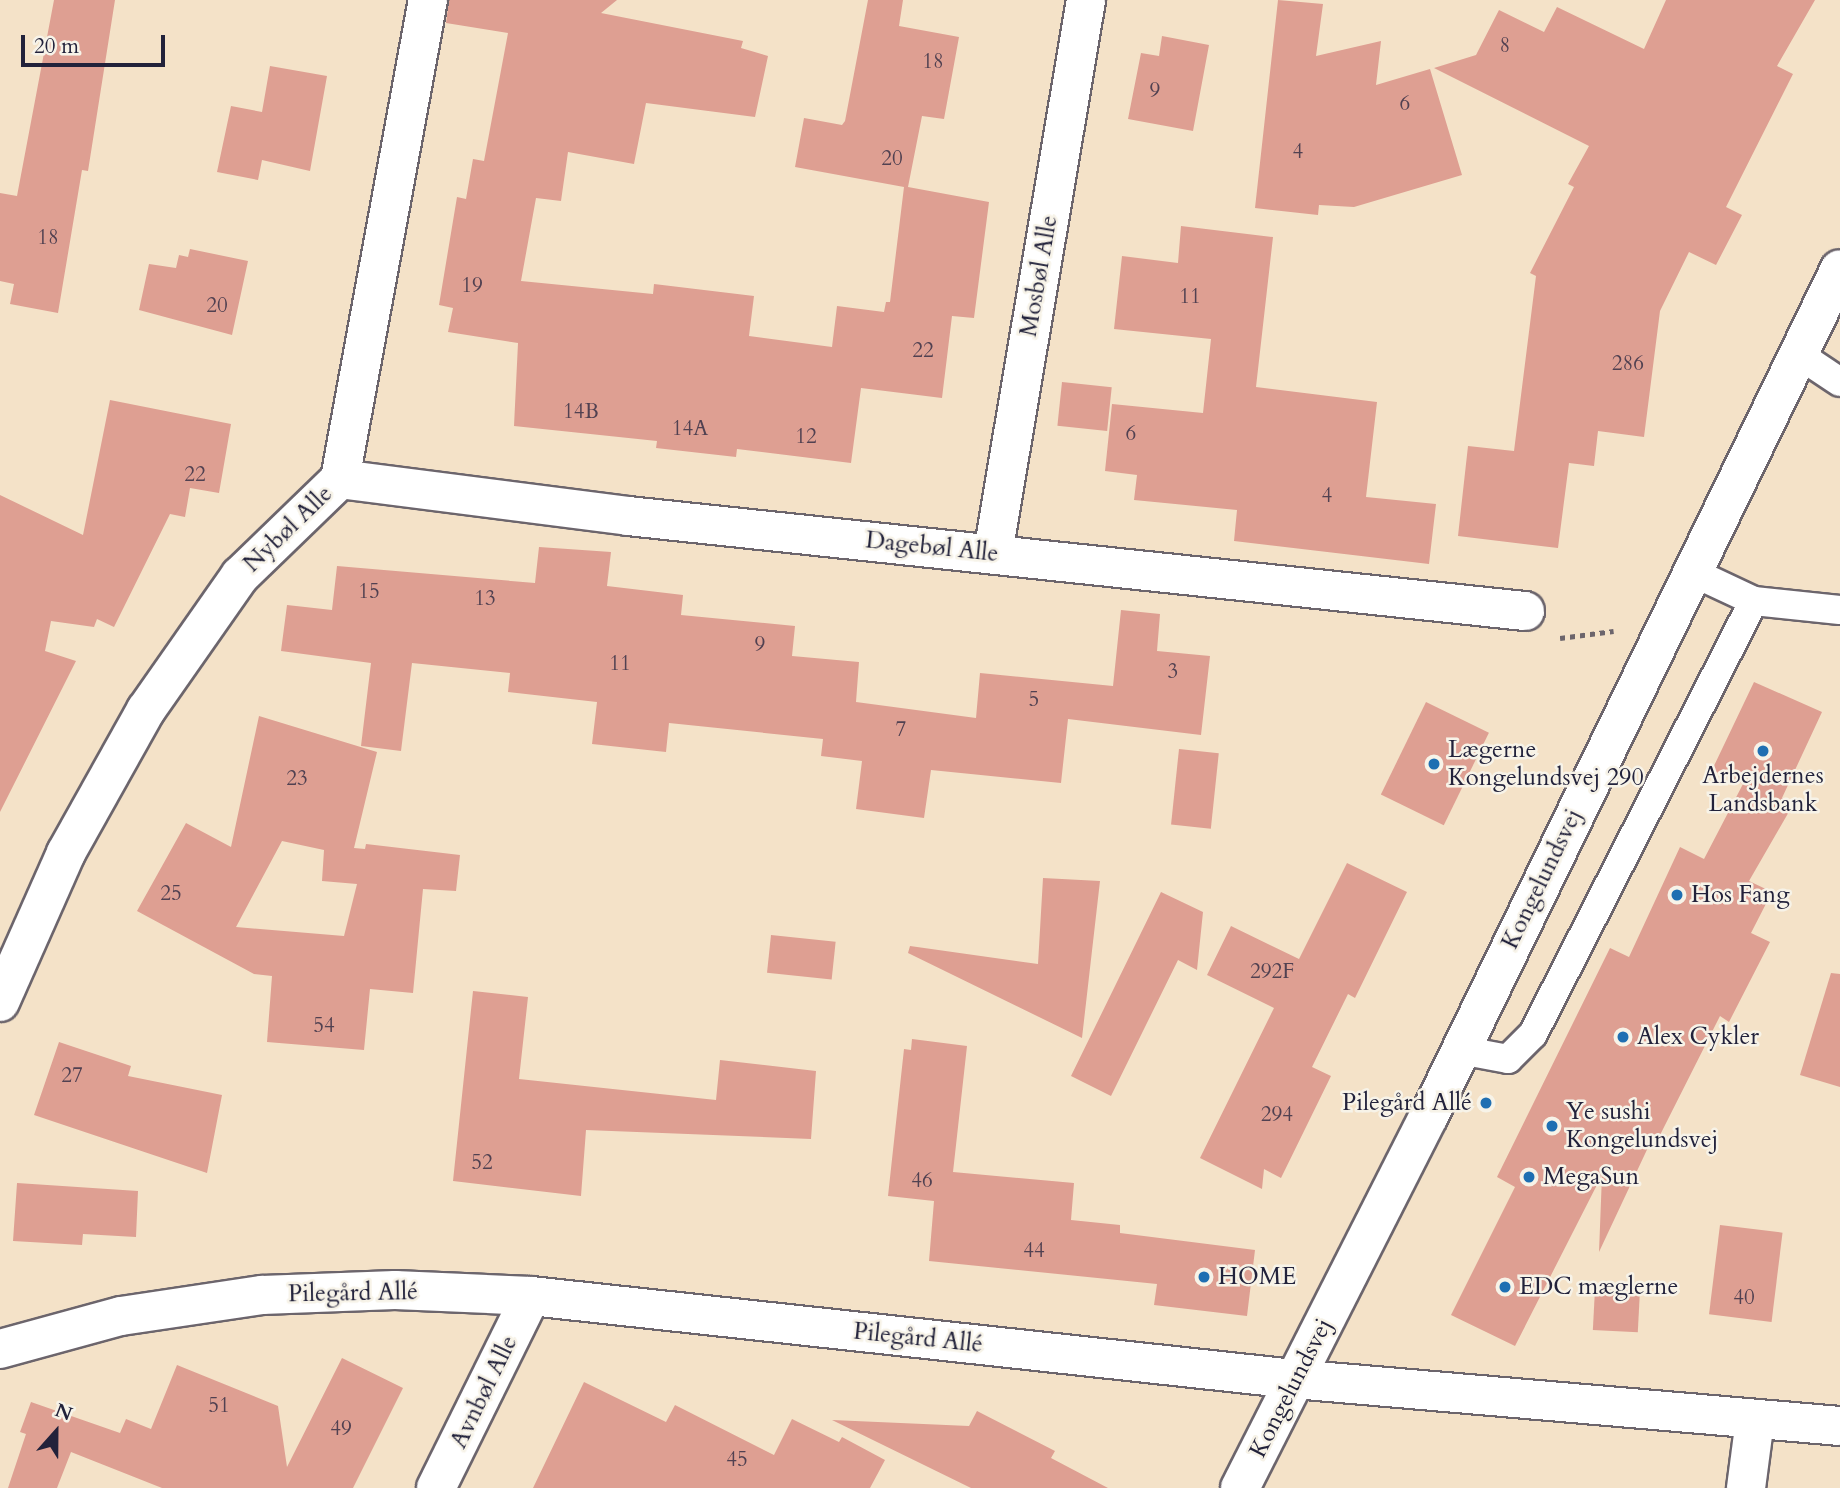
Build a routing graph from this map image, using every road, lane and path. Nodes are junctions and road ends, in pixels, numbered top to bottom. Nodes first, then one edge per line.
1 (428, 0) edge
2 (1086, 0) edge
3 (1840, 269) edge
4 (1798, 354) junction
5 (1840, 382) edge
6 (340, 479) junction
7 (993, 553) junction
8 (1690, 571) junction
9 (1754, 601) junction
10 (1840, 610) edge
11 (1525, 611) joint
12 (1664, 625) junction
13 (0, 1002) edge
14 (1460, 1050) junction
15 (531, 1296) junction
16 (0, 1349) edge
17 (1294, 1379) junction
18 (1755, 1420) junction
19 (1840, 1426) edge
20 (436, 1488) edge
21 (1240, 1488) edge
22 (1746, 1488) edge

1 - 6 street, Nybøl Alle
2 - 7 street, Mosbøl Alle
3 - 4 street, Kongelundsvej
4 - 5 lane
4 - 8 street, Kongelundsvej
6 - 7 street, Dagebøl Alle
6 - 13 street, Nybøl Alle
7 - 11 street, Dagebøl Alle
8 - 9 lane
8 - 12 street, Kongelundsvej
9 - 10 lane
9 - 14 lane
11 - 12 path
12 - 14 street, Kongelundsvej
14 - 17 street, Kongelundsvej
15 - 16 street, Pilegård Allé
15 - 17 street, Pilegård Allé
15 - 20 street, Avnbøl Alle
17 - 18 street, Pilegård Allé
17 - 21 street, Kongelundsvej
18 - 19 street, Pilegård Allé
18 - 22 street

